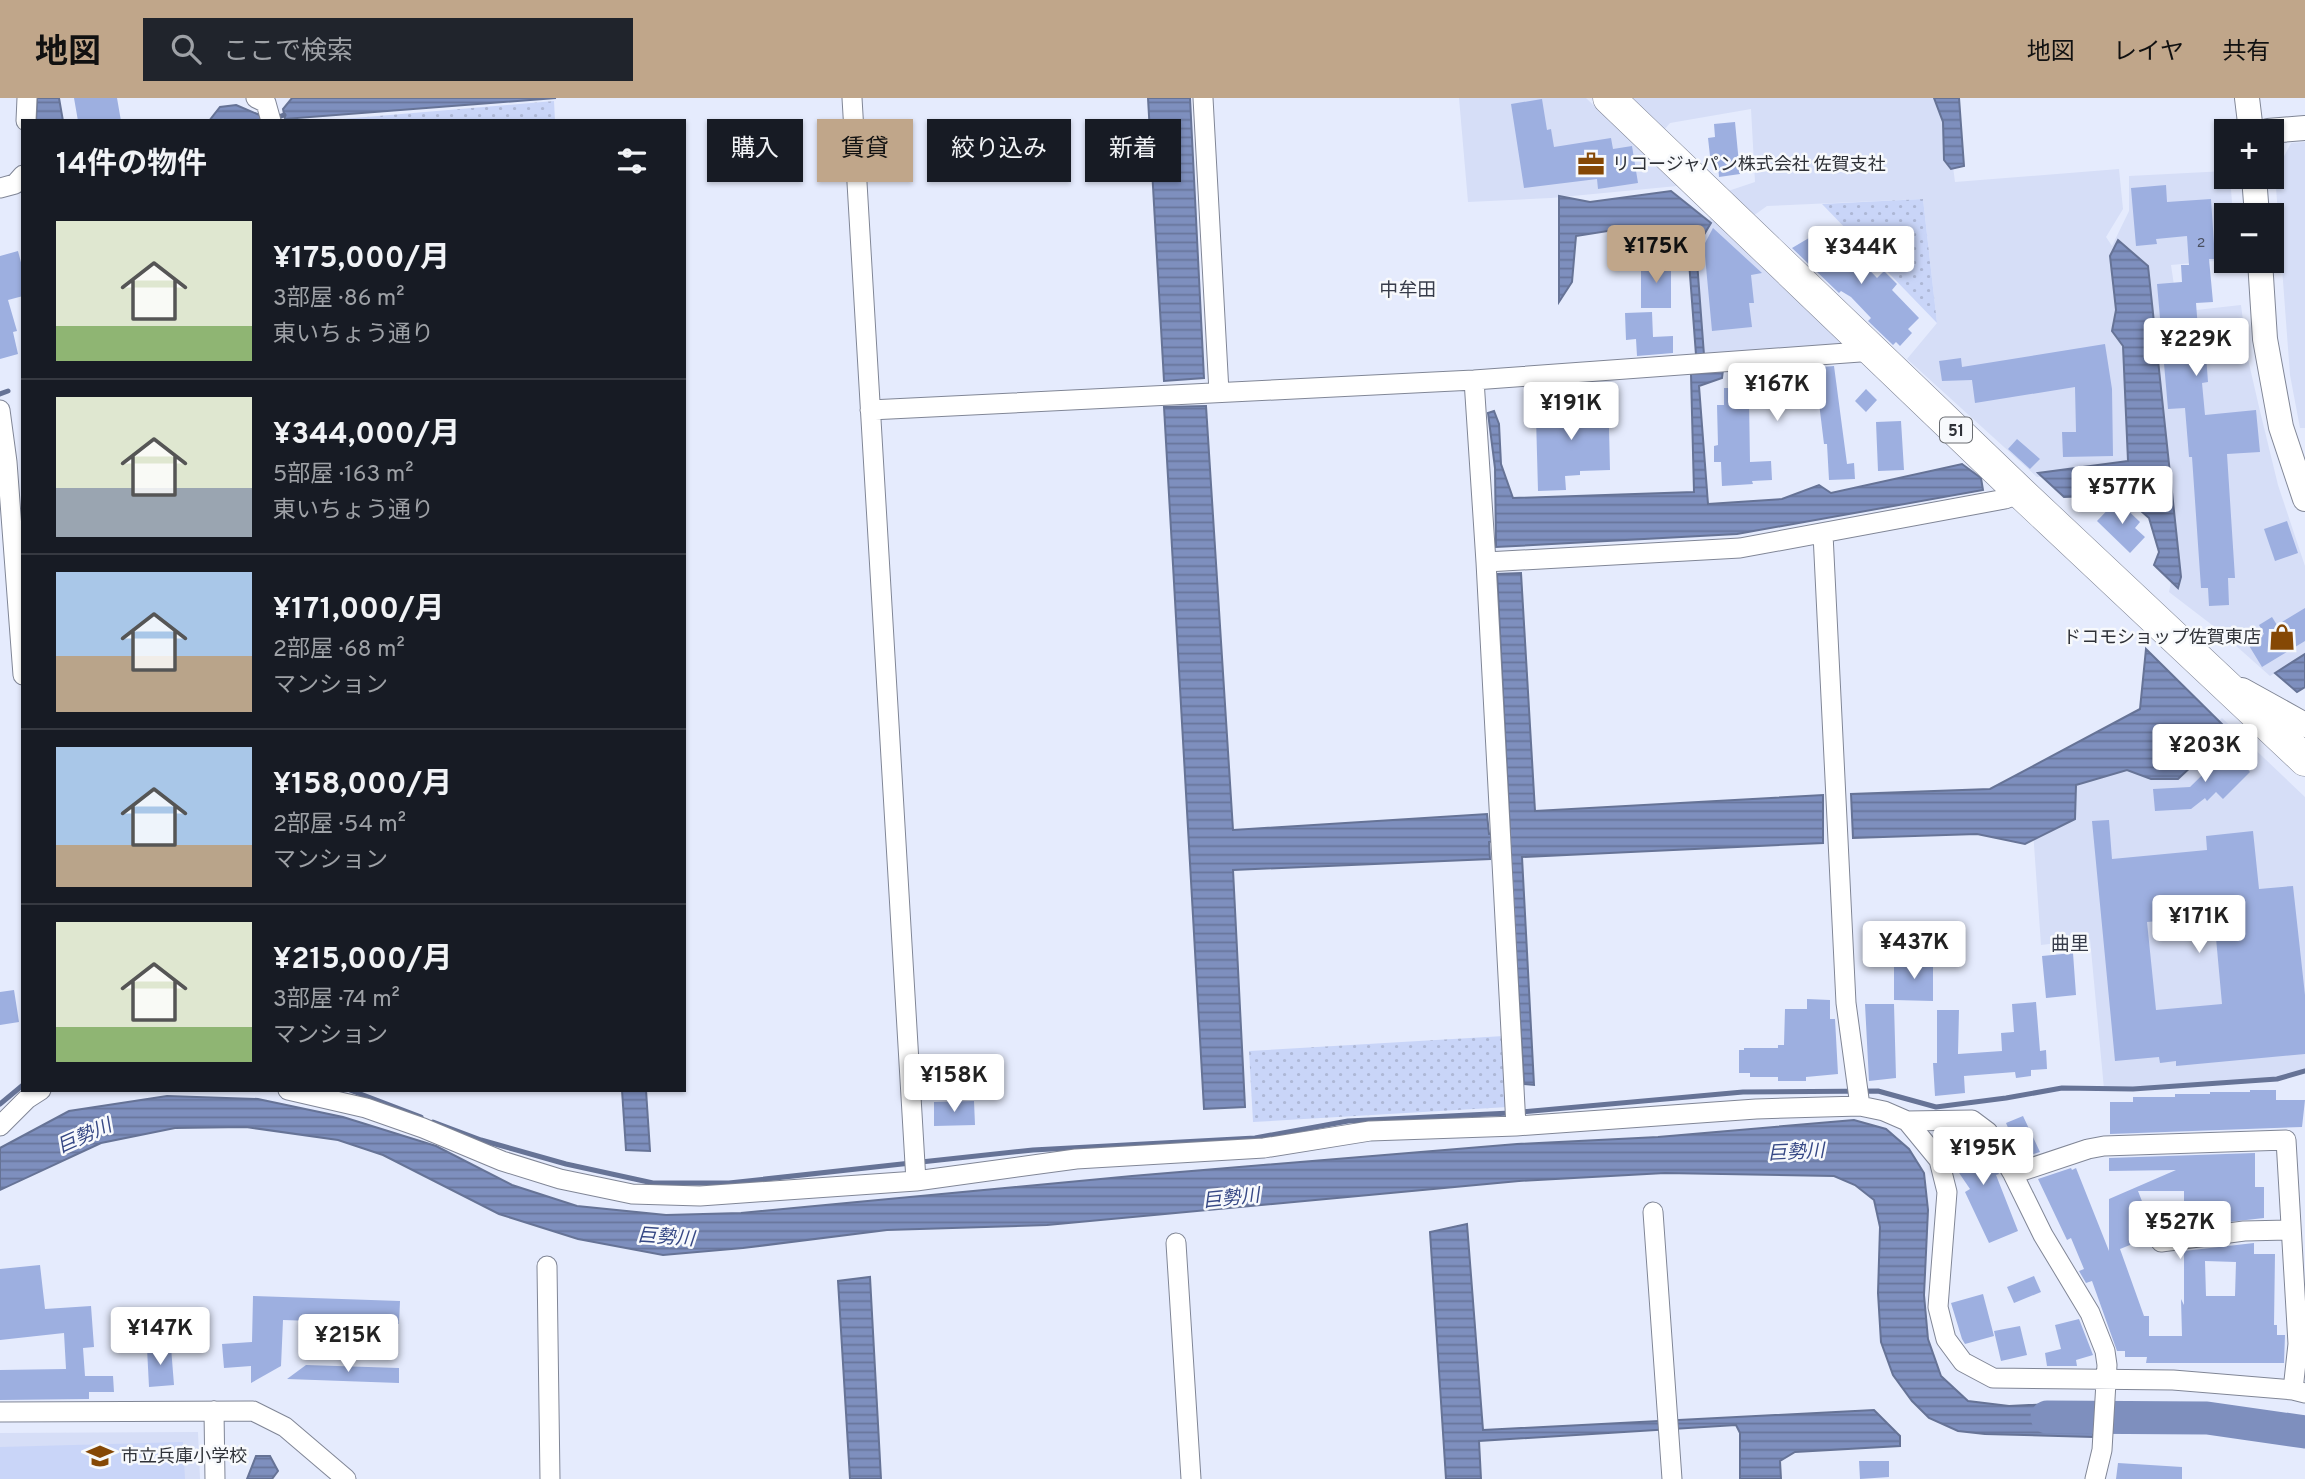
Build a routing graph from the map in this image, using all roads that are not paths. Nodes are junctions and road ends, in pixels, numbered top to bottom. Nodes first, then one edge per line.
1 (27, 98) edge
2 (852, 98) edge
3 (1203, 98) edge
4 (1609, 98) edge
5 (2246, 98) edge
6 (26, 119) edge
7 (2249, 119) edge
8 (2305, 128) edge
9 (2284, 130) edge
10 (21, 177) edge
11 (0, 188) edge
12 (2261, 273) edge
13 (1874, 351) junction
14 (1474, 380) junction
15 (1219, 392) junction
16 (0, 410) edge
17 (870, 410) junction
18 (8, 452) edge
19 (2021, 493) junction
20 (2305, 499) edge
21 (1824, 534) junction
22 (1486, 562) junction
23 (21, 645) edge
24 (2214, 674) junction
25 (2305, 725) edge
26 (2305, 760) edge
27 (38, 1092) edge
28 (311, 1093) edge
29 (1859, 1096) junction
30 (1515, 1117) junction
31 (1907, 1121) junction
32 (0, 1126) edge
33 (2013, 1174) junction
34 (916, 1181) junction
35 (1653, 1212) dead end
36 (2291, 1230) junction
37 (2161, 1242) dead end
38 (1176, 1243) dead end
39 (547, 1266) dead end
40 (2105, 1380) junction
41 (2299, 1392) edge
42 (214, 1411) junction
43 (0, 1412) edge
44 (215, 1479) edge
45 (346, 1479) edge
46 (551, 1479) edge
47 (1191, 1479) edge
48 (1672, 1479) edge
49 (2095, 1479) edge

1 - 6 street
2 - 17 street
3 - 15 street
4 - 13 main road, 51
5 - 7 street
8 - 9 street
10 - 11 street
12 - 20 street
13 - 14 street
13 - 19 main road, 51
14 - 15 street
14 - 22 street
15 - 17 street
16 - 18 street
17 - 34 street
18 - 23 street
19 - 21 street
19 - 24 main road, 51
21 - 22 street
21 - 29 street
22 - 30 street
24 - 25 street
24 - 26 main road, 51
27 - 32 street
28 - 34 street
29 - 30 street
29 - 31 street
30 - 34 street
31 - 33 street
31 - 40 street
33 - 36 street
33 - 40 street
35 - 48 street
36 - 37 street
36 - 41 street
38 - 47 street
39 - 46 street
40 - 41 street
40 - 49 street
42 - 43 street
42 - 44 street
42 - 45 street

